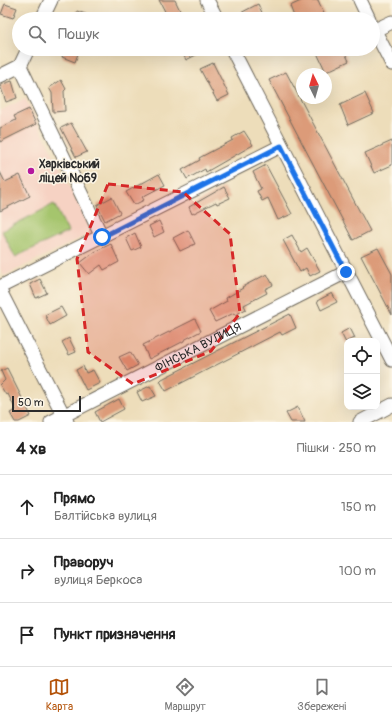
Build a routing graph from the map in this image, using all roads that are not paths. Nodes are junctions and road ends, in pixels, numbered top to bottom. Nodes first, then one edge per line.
1 (51, 0) edge
2 (207, 0) edge
3 (360, 0) edge
4 (45, 12) edge
5 (213, 12) edge
6 (366, 12) edge
7 (392, 22) edge
8 (380, 24) edge
9 (380, 41) edge
10 (25, 56) edge
11 (236, 56) edge
12 (392, 64) edge
13 (20, 66) junction
14 (0, 76) edge
15 (281, 146) junction
16 (102, 237) junction
17 (346, 272) junction
18 (0, 287) edge
19 (0, 292) edge
20 (392, 360) edge
21 (392, 405) edge
22 (65, 419) edge
23 (51, 422) edge
24 (360, 422) edge

1 - 4 street
2 - 5 street
3 - 6 street
7 - 8 street
9 - 12 street
10 - 13 street
11 - 15 street
13 - 14 street
13 - 16 street
15 - 16 street
15 - 17 street
16 - 18 street
17 - 20 street
17 - 22 street, ФІНСЬКА ВУЛИЦЯ
19 - 22 street
21 - 24 street
22 - 23 street, ФІНСЬКА ВУЛИЦЯ

